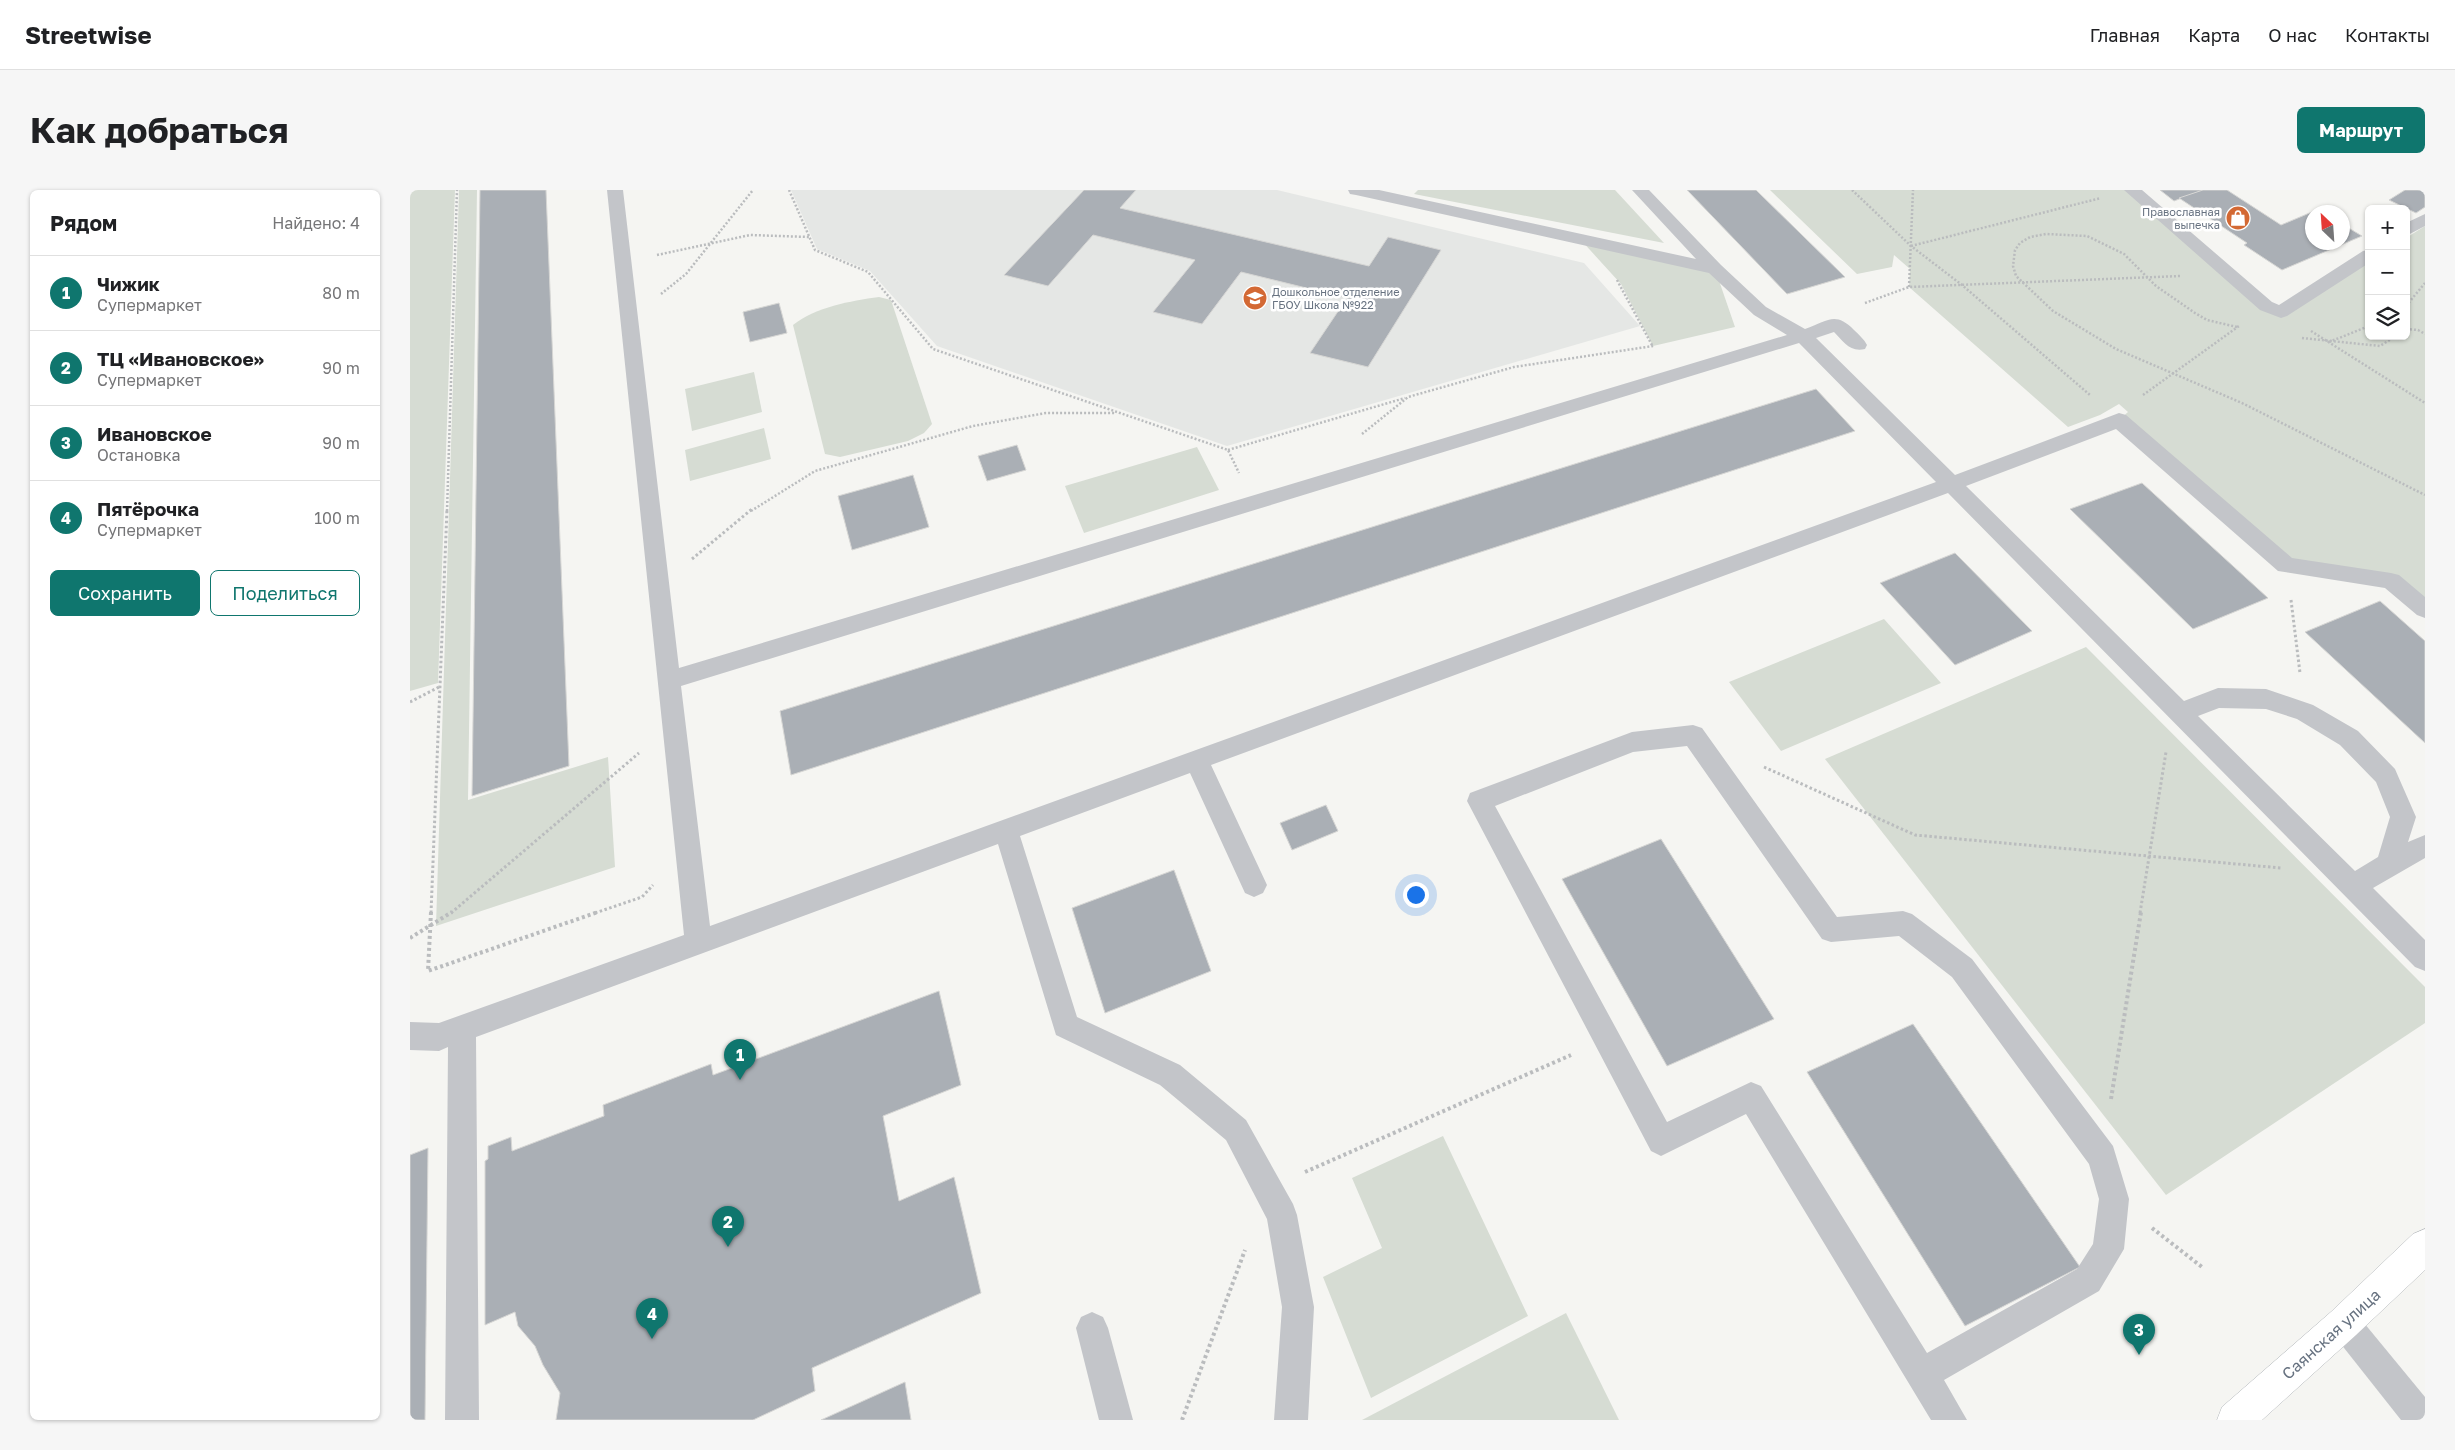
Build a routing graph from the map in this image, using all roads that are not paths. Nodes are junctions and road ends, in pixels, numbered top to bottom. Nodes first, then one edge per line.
1 (615, 190) edge
2 (1356, 190) edge
3 (1640, 190) edge
4 (2132, 190) edge
5 (2425, 219) edge
6 (2410, 228) edge
7 (2365, 257) edge
8 (1715, 269) junction
9 (1803, 336) junction
10 (1858, 345) dead end
11 (1952, 484) junction
12 (2425, 609) edge
13 (669, 680) junction
14 (2180, 713) junction
15 (1196, 760) junction
16 (1006, 830) junction
17 (2425, 846) edge
18 (2389, 864) junction
19 (2347, 880) junction
20 (1254, 885) dead end
21 (698, 942) junction
22 (2425, 958) edge
23 (462, 1028) junction
24 (410, 1036) edge
25 (2425, 1246) edge
26 (2344, 1323) junction
27 (1092, 1328) dead end
28 (1922, 1374) junction
29 (462, 1420) edge
30 (1116, 1420) edge
31 (1291, 1420) edge
32 (1950, 1420) edge
33 (2235, 1420) edge
34 (2422, 1420) edge

1 - 13 lane
2 - 8 lane
3 - 8 lane
4 - 7 lane
5 - 6 lane
8 - 9 lane
9 - 10 lane
9 - 11 lane
9 - 13 lane
11 - 12 lane
11 - 14 lane
11 - 15 lane
13 - 21 lane
14 - 18 lane
14 - 19 lane
15 - 16 lane
15 - 20 lane
16 - 21 lane
16 - 31 lane
17 - 18 lane
18 - 19 lane
19 - 22 lane
21 - 23 lane
23 - 24 lane
23 - 29 lane
25 - 26 main road, Саянская улица
26 - 33 main road, Саянская улица
26 - 34 lane
27 - 30 lane
28 - 28 lane
28 - 32 lane

